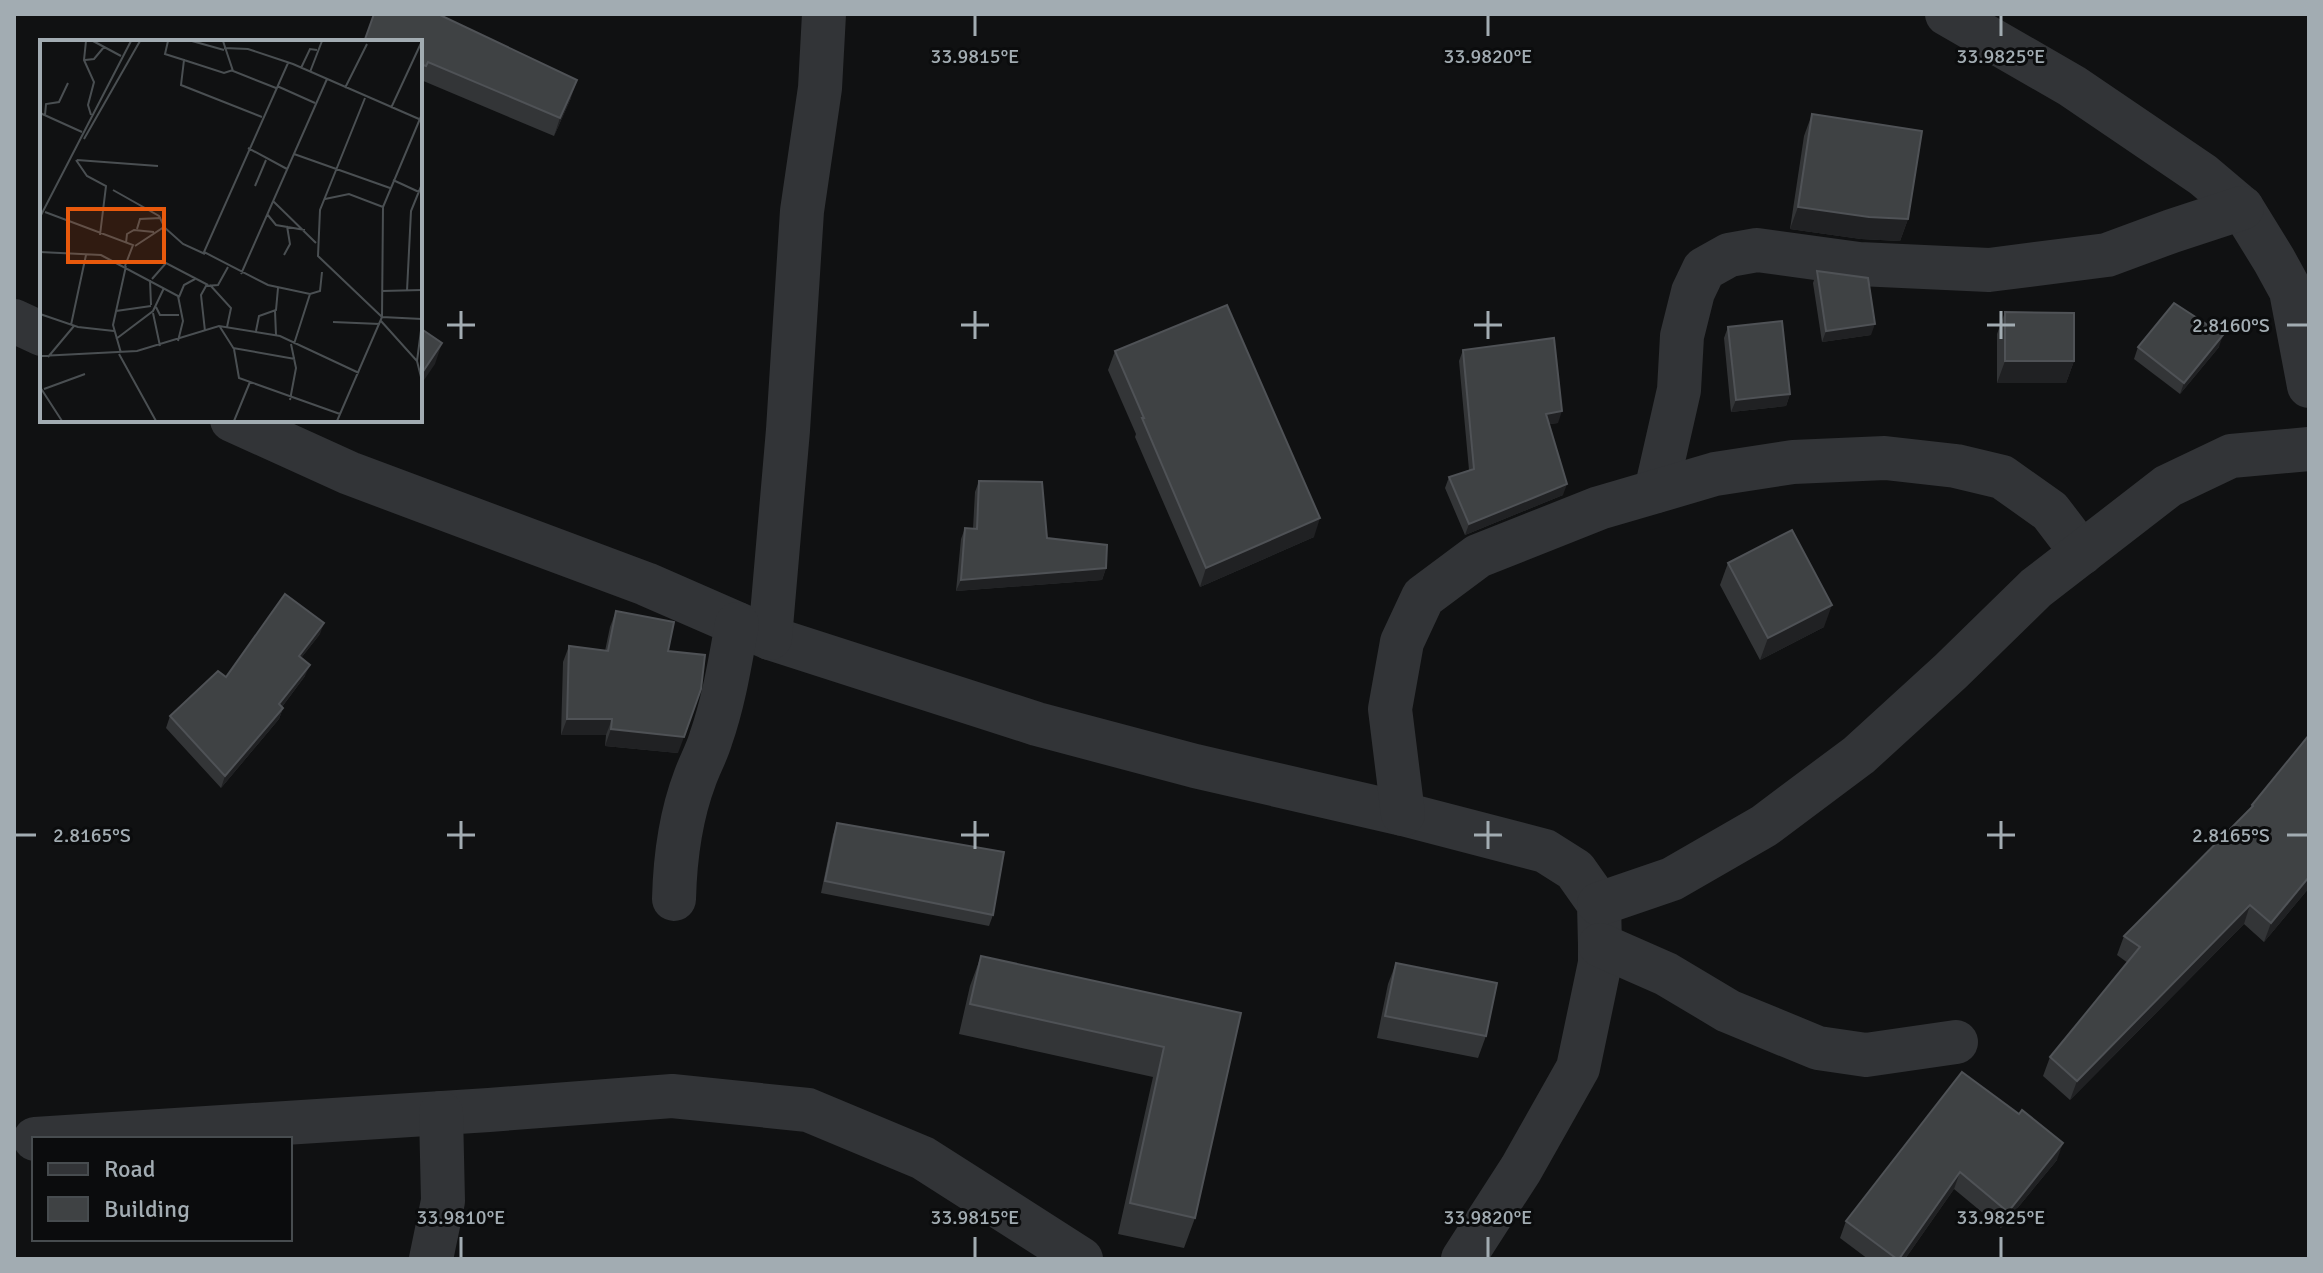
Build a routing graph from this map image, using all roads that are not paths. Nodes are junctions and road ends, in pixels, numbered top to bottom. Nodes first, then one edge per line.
1 (824, 14) edge
2 (1947, 14) edge
3 (2242, 208) junction
4 (14, 321) edge
5 (40, 333) edge
6 (2309, 386) edge
7 (236, 422) edge
8 (2309, 449) edge
9 (1656, 491) junction
10 (2082, 553) junction
11 (754, 631) junction
12 (1403, 814) junction
13 (674, 899) dead end
14 (1600, 924) junction
15 (1956, 1042) dead end
16 (441, 1113) junction
17 (66, 1137) edge
18 (431, 1259) edge
19 (1081, 1259) edge
20 (1463, 1259) edge

1 - 11 street
2 - 3 street
3 - 6 street
3 - 9 street
4 - 5 street
7 - 11 street
8 - 10 street
9 - 10 street
9 - 12 street
10 - 14 street
11 - 12 street
11 - 13 street
12 - 14 street
14 - 15 street
14 - 20 street
16 - 17 street
16 - 18 street
16 - 19 street

